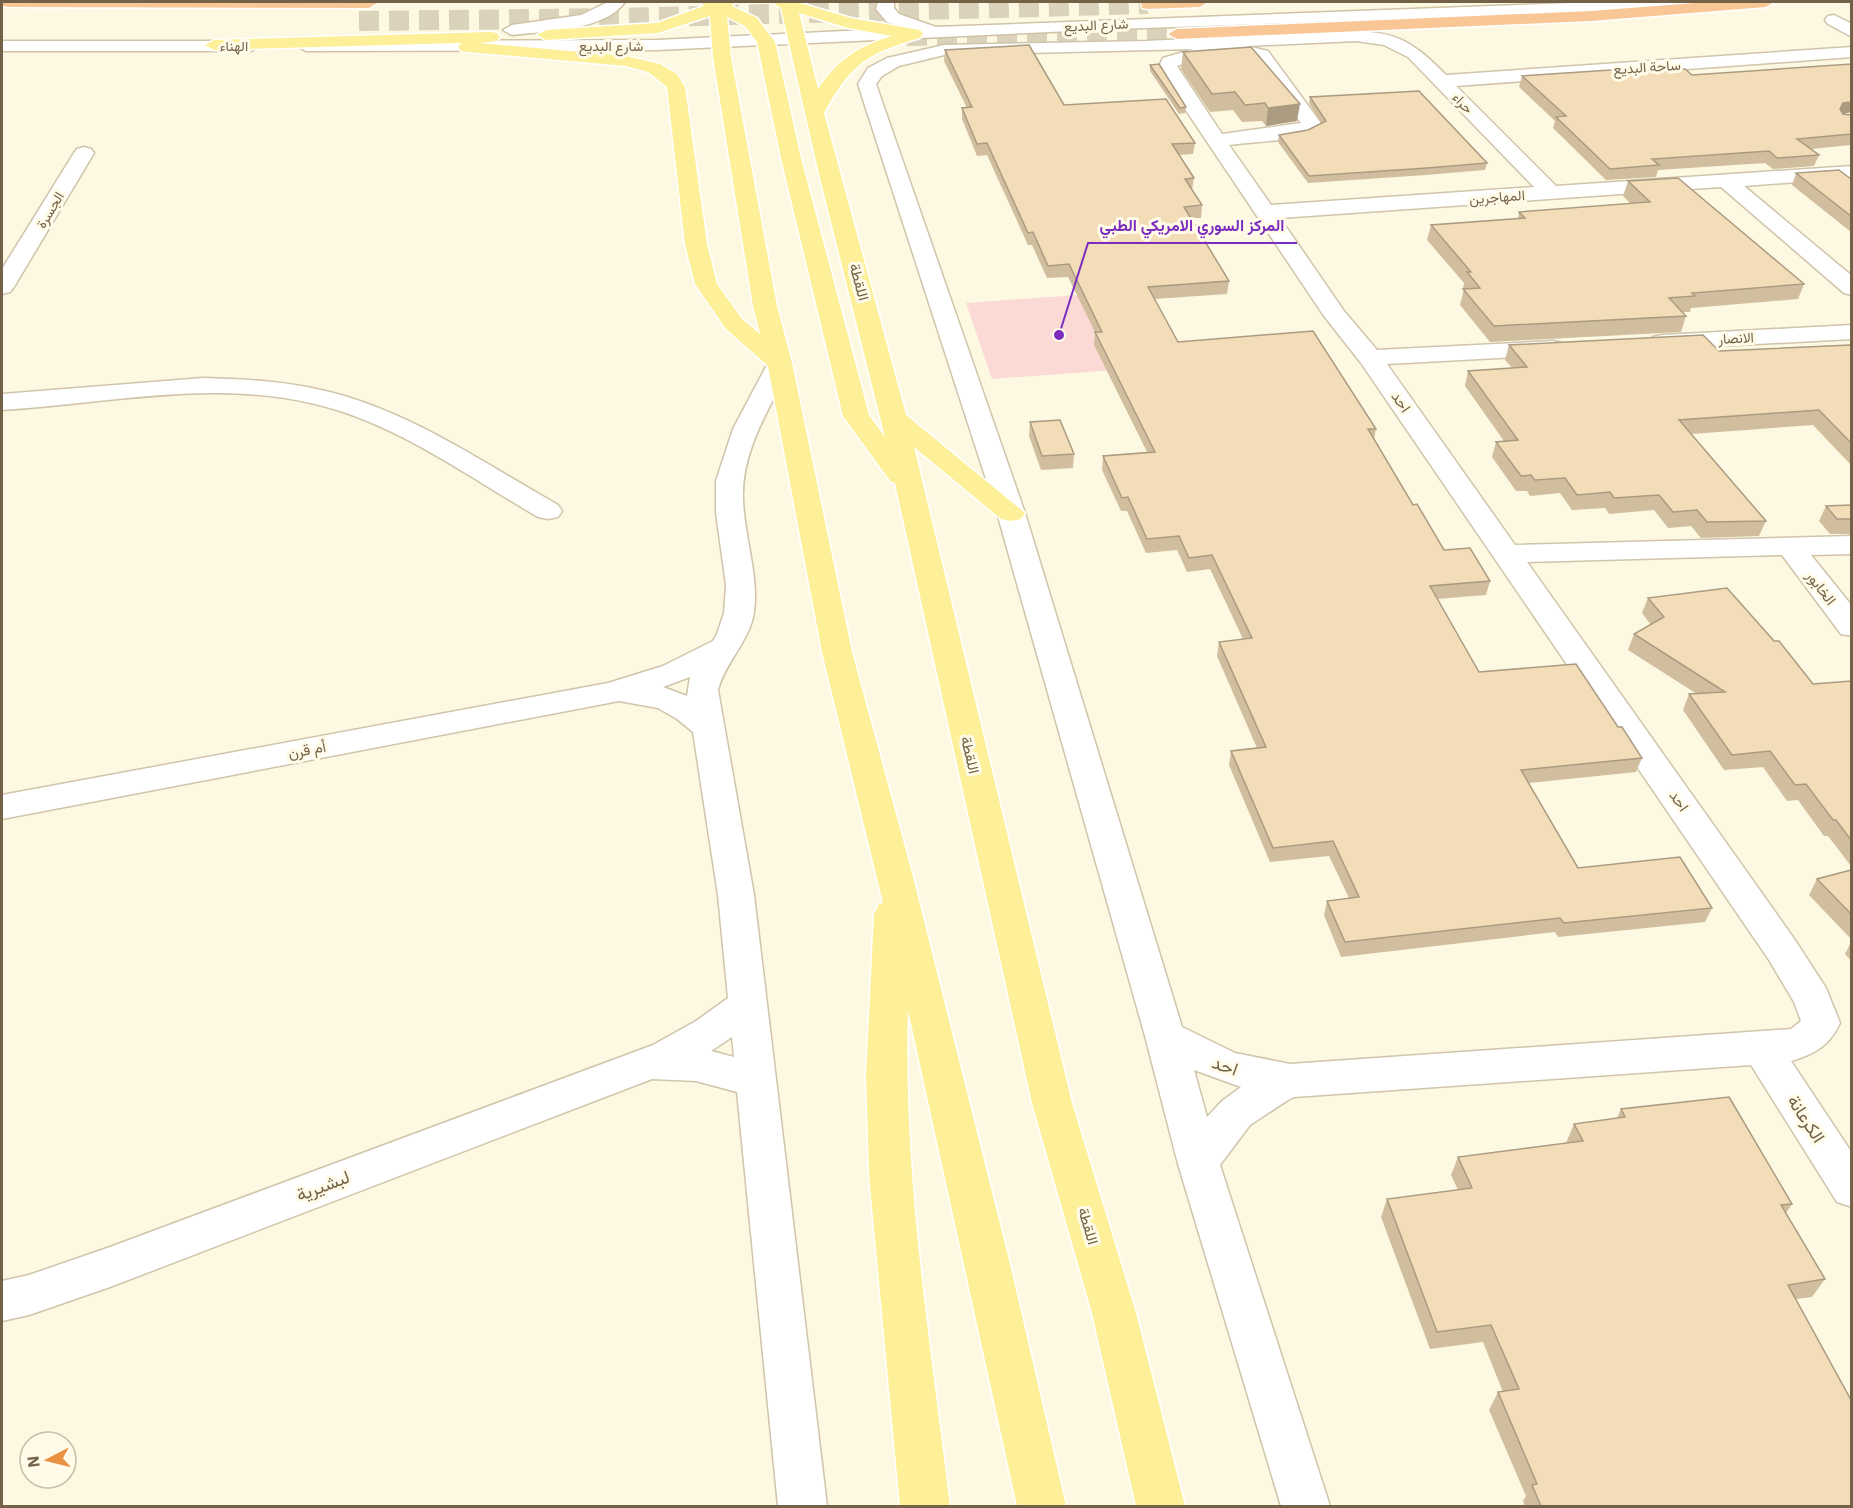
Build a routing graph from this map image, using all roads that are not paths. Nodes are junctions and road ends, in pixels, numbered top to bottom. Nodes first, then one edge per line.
1 (9, 2) edge
2 (617, 2) edge
3 (886, 2) edge
4 (1200, 2) edge
5 (1534, 2) edge
6 (1725, 2) edge
7 (1766, 2) edge
8 (369, 3) tunnel mouth
9 (718, 3) edge
10 (791, 3) edge
11 (1148, 4) dead end
12 (1083, 11) dead end
13 (1426, 12) junction
14 (1834, 20) dead end
15 (751, 22) junction
16 (1117, 24) junction
17 (961, 32) junction
18 (1851, 32) edge
19 (914, 34) junction
20 (1177, 34) tunnel mouth
21 (1360, 36) joint
22 (798, 40) junction
23 (466, 42) junction
24 (766, 42) junction
25 (722, 43) junction
26 (2, 46) edge
27 (1851, 52) edge
28 (1442, 81) junction
29 (815, 112) junction
30 (1217, 140) junction
31 (84, 153) dead end
32 (1851, 172) edge
33 (1727, 182) junction
34 (1552, 194) junction
35 (1268, 212) junction
36 (6, 275) edge
37 (1851, 288) edge
38 (1851, 332) edge
39 (1640, 343) edge
40 (1581, 346) edge
41 (1370, 358) junction
42 (780, 363) junction
43 (2, 402) edge
44 (892, 416) junction
45 (906, 483) junction
46 (548, 511) dead end
47 (1011, 513) junction
48 (1851, 545) edge
49 (1791, 548) junction
50 (1508, 554) junction
51 (1851, 627) edge
52 (725, 647) junction
53 (612, 693) junction
54 (706, 726) junction
55 (2, 807) edge
56 (894, 873) junction
57 (748, 1004) junction
58 (1165, 1036) junction
59 (1761, 1048) junction
60 (643, 1065) junction
61 (1290, 1081) junction
62 (758, 1083) junction
63 (1199, 1164) junction
64 (1851, 1189) edge
65 (2, 1301) edge
66 (803, 1506) edge
67 (926, 1506) edge
68 (1042, 1506) edge
69 (1161, 1506) edge
70 (1305, 1506) edge

1 - 8 highway
2 - 23 street
3 - 17 street
4 - 11 highway
5 - 13 highway
6 - 13 street, شارع البديع
7 - 20 highway
9 - 15 main road
9 - 23 main road
9 - 25 main road
10 - 15 main road
10 - 19 main road
10 - 22 main road, اللقطة
12 - 16 street
13 - 16 street, شارع البديع
14 - 18 street
15 - 24 main road
15 - 25 main road
16 - 17 street, شارع البديع
17 - 19 street, شارع البديع
19 - 22 street, شارع البديع
19 - 29 main road
21 - 28 street, حراء
21 - 47 street, شارع البديع
22 - 24 street, شارع البديع
22 - 29 main road, اللقطة
23 - 25 street, شارع البديع
23 - 26 street, الهناء
23 - 42 main road
24 - 25 street, شارع البديع
24 - 45 main road
25 - 42 main road
27 - 28 street, ساحة البديع
28 - 34 street, حراء
29 - 44 main road, اللقطة
30 - 30 street, احد
30 - 35 street, احد
31 - 36 street, الجسرة
32 - 33 street, المهاجرين
33 - 34 street, المهاجرين
33 - 37 street
34 - 35 street, المهاجرين
35 - 41 street, احد
38 - 39 street, الانصار
40 - 41 street
41 - 50 street, احد
42 - 52 street
42 - 56 main road
43 - 46 street
44 - 45 main road, اللقطة
44 - 47 main road
45 - 69 main road, اللقطة
47 - 58 street
48 - 49 street
49 - 50 street
49 - 51 street, الخابور
50 - 59 street, احد
52 - 53 street, أم قرن
52 - 54 street
53 - 54 street, أم قرن
53 - 55 street, أم قرن
54 - 57 street
56 - 67 main road
56 - 68 main road
57 - 60 street, لبشيرية
57 - 62 street
58 - 61 street, احد
58 - 63 street
59 - 61 street, احد
59 - 64 street, الكرعانة
60 - 62 street, لبشيرية
60 - 65 street, لبشيرية
61 - 63 street, احد
62 - 66 street
63 - 70 street

